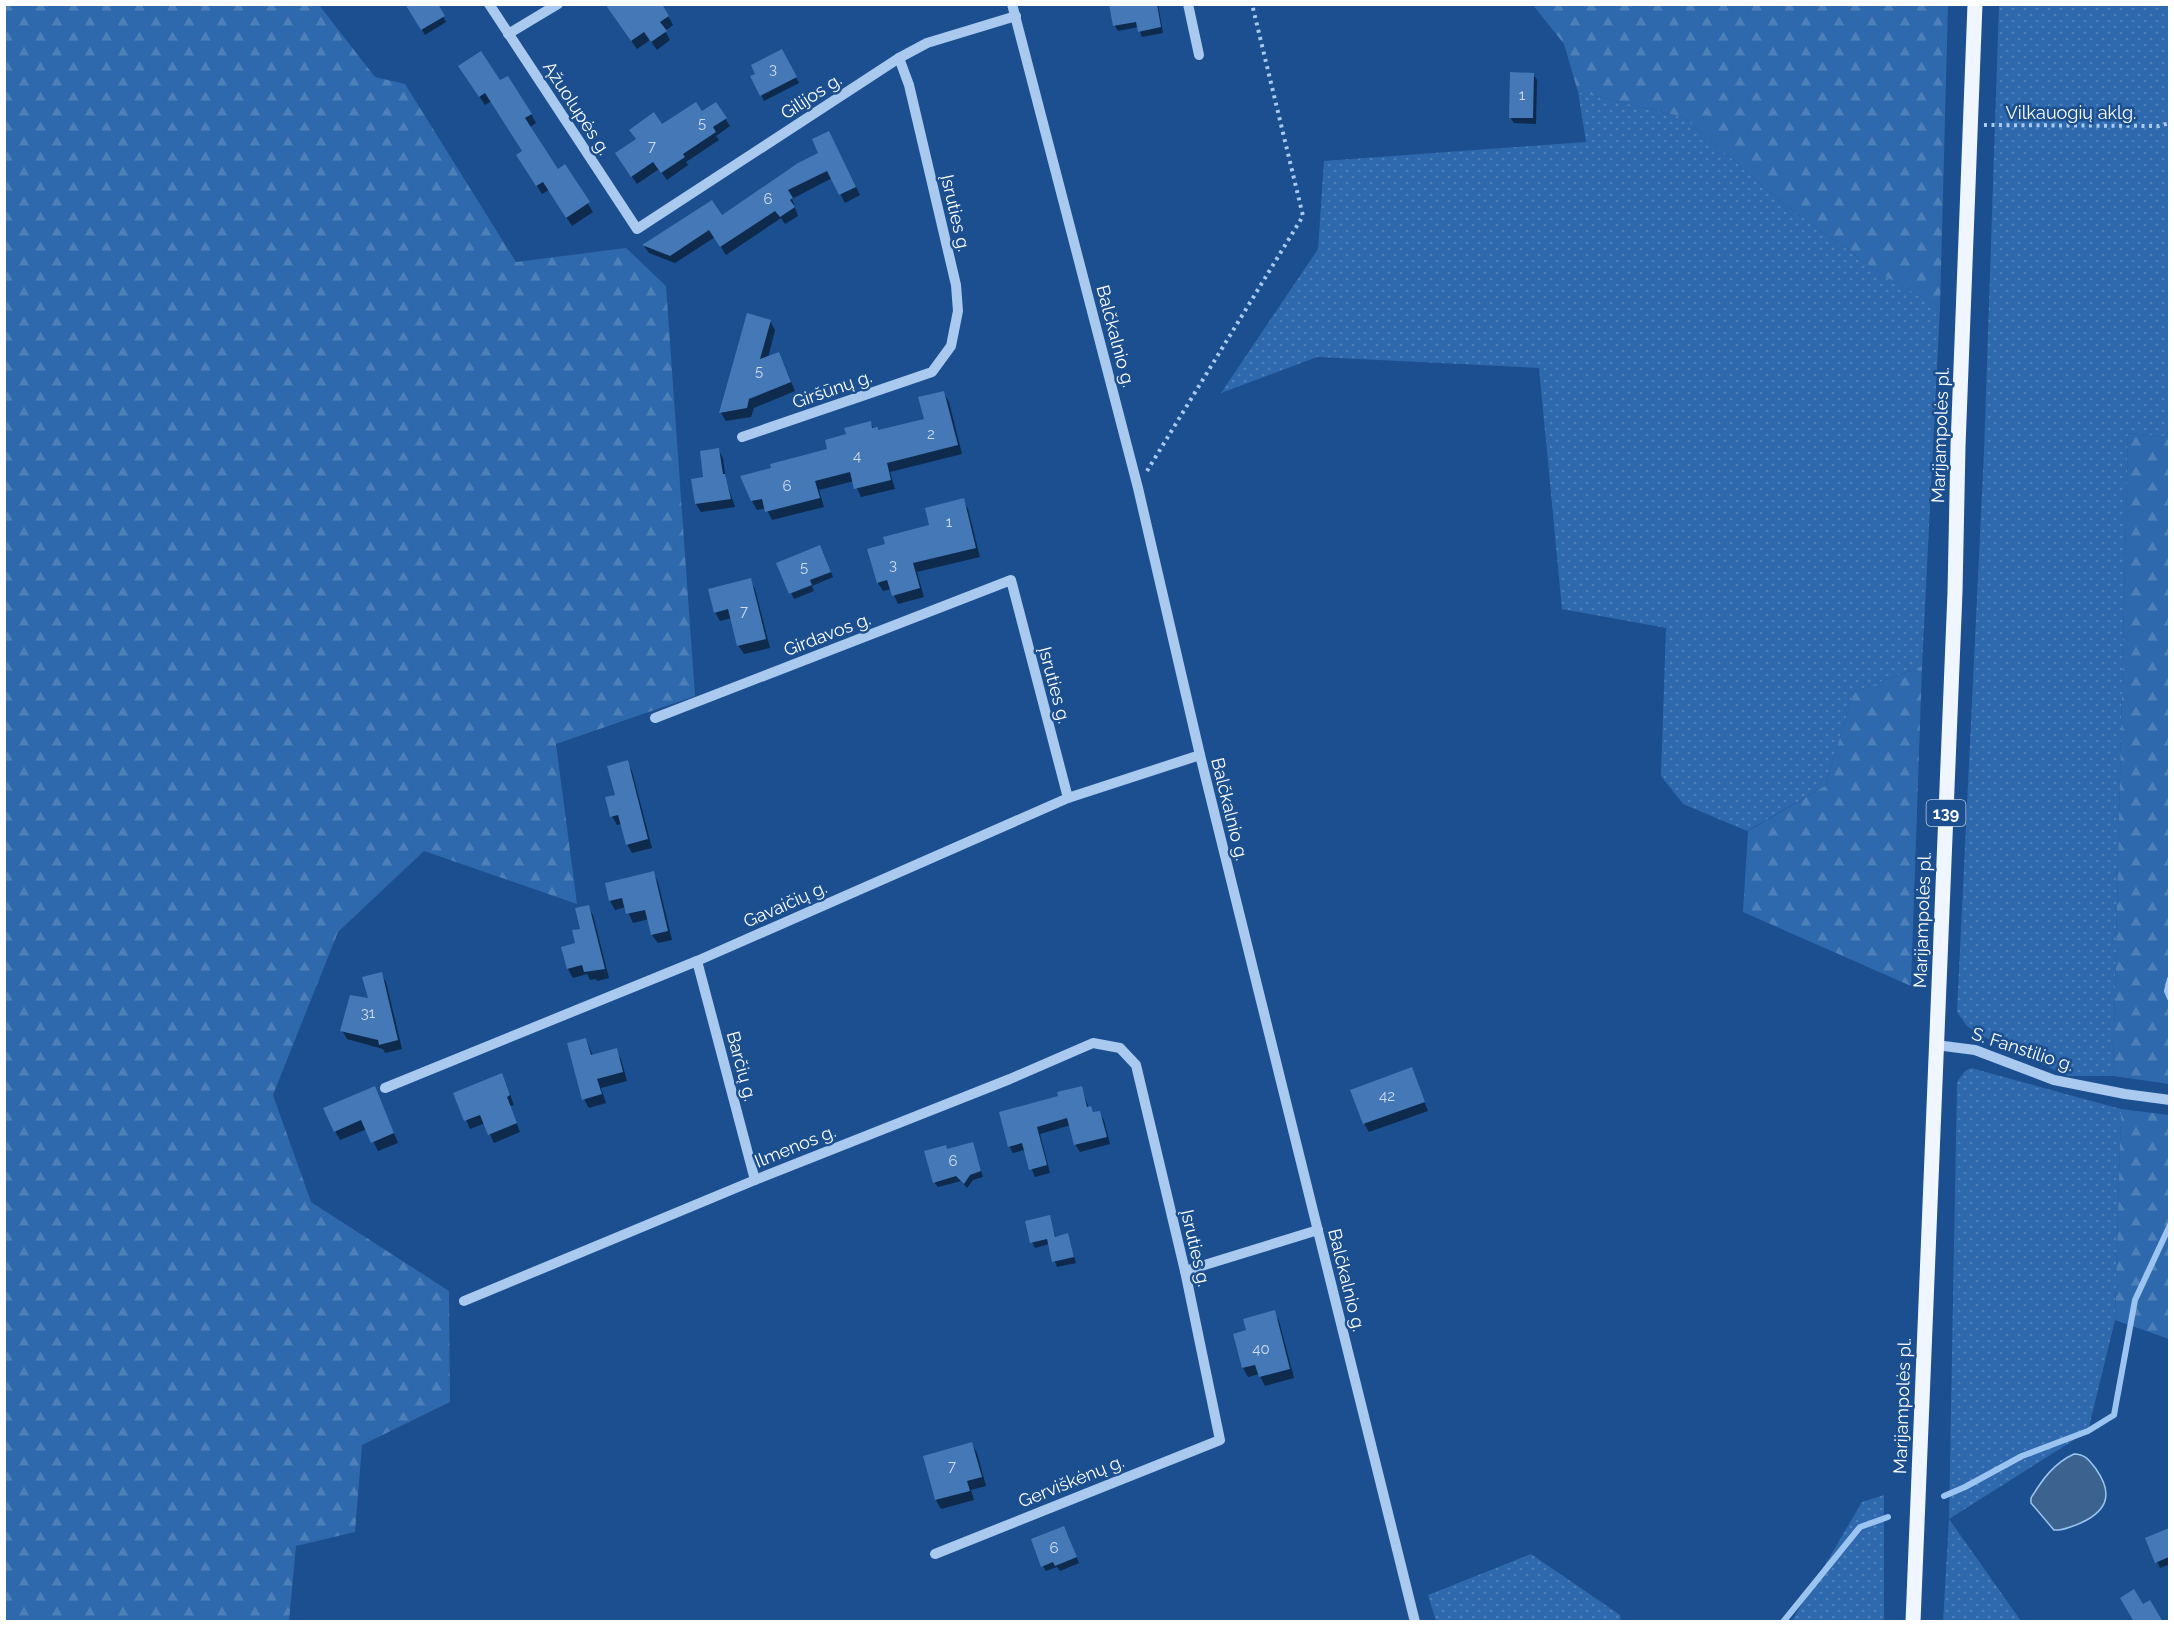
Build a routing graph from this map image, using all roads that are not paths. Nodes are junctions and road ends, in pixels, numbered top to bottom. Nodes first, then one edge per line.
1 (489, 4) edge
2 (558, 4) edge
3 (1012, 4) edge
4 (1188, 4) edge
5 (1975, 4) edge
6 (1016, 16) junction
7 (508, 34) junction
8 (1199, 55) dead end
9 (899, 58) junction
10 (637, 230) joint
11 (932, 372) joint
12 (742, 437) dead end
13 (1011, 580) joint
14 (655, 718) dead end
15 (1200, 755) junction
16 (1068, 798) junction
17 (697, 961) junction
18 (1936, 1045) junction
19 (1136, 1065) joint
20 (385, 1088) dead end
21 (2169, 1100) edge
22 (755, 1180) junction
23 (1318, 1230) junction
24 (1185, 1271) junction
25 (464, 1301) dead end
26 (1220, 1440) joint
27 (935, 1554) dead end
28 (1415, 1622) edge
29 (1913, 1622) edge

1 - 7 street, Ąžuolupės g.
2 - 7 street
3 - 6 street, Balčkalnio g.
4 - 8 street
5 - 18 main road, Marijampolės pl. / 139
6 - 9 street, Gilijos g.
6 - 15 street, Balčkalnio g.
7 - 10 street, Ąžuolupės g.
9 - 10 street, Gilijos g.
9 - 11 street, Įsruties g.
11 - 12 street, Giršūnų g.
13 - 14 street, Girdavos g.
13 - 16 street, Įsruties g.
15 - 16 street, Gavaičių g.
15 - 23 street, Balčkalnio g.
16 - 17 street, Gavaičių g.
17 - 20 street, Gavaičių g.
17 - 22 street, Barčių g.
18 - 21 street, S. Fanstilio g.
18 - 29 main road, Marijampolės pl. / 139
19 - 22 street, Ilmenos g.
19 - 24 street, Įsruties g.
22 - 25 street, Ilmenos g.
23 - 24 street
23 - 28 street, Balčkalnio g.
24 - 26 street, Įsruties g.
26 - 27 street, Gerviškėnų g.

